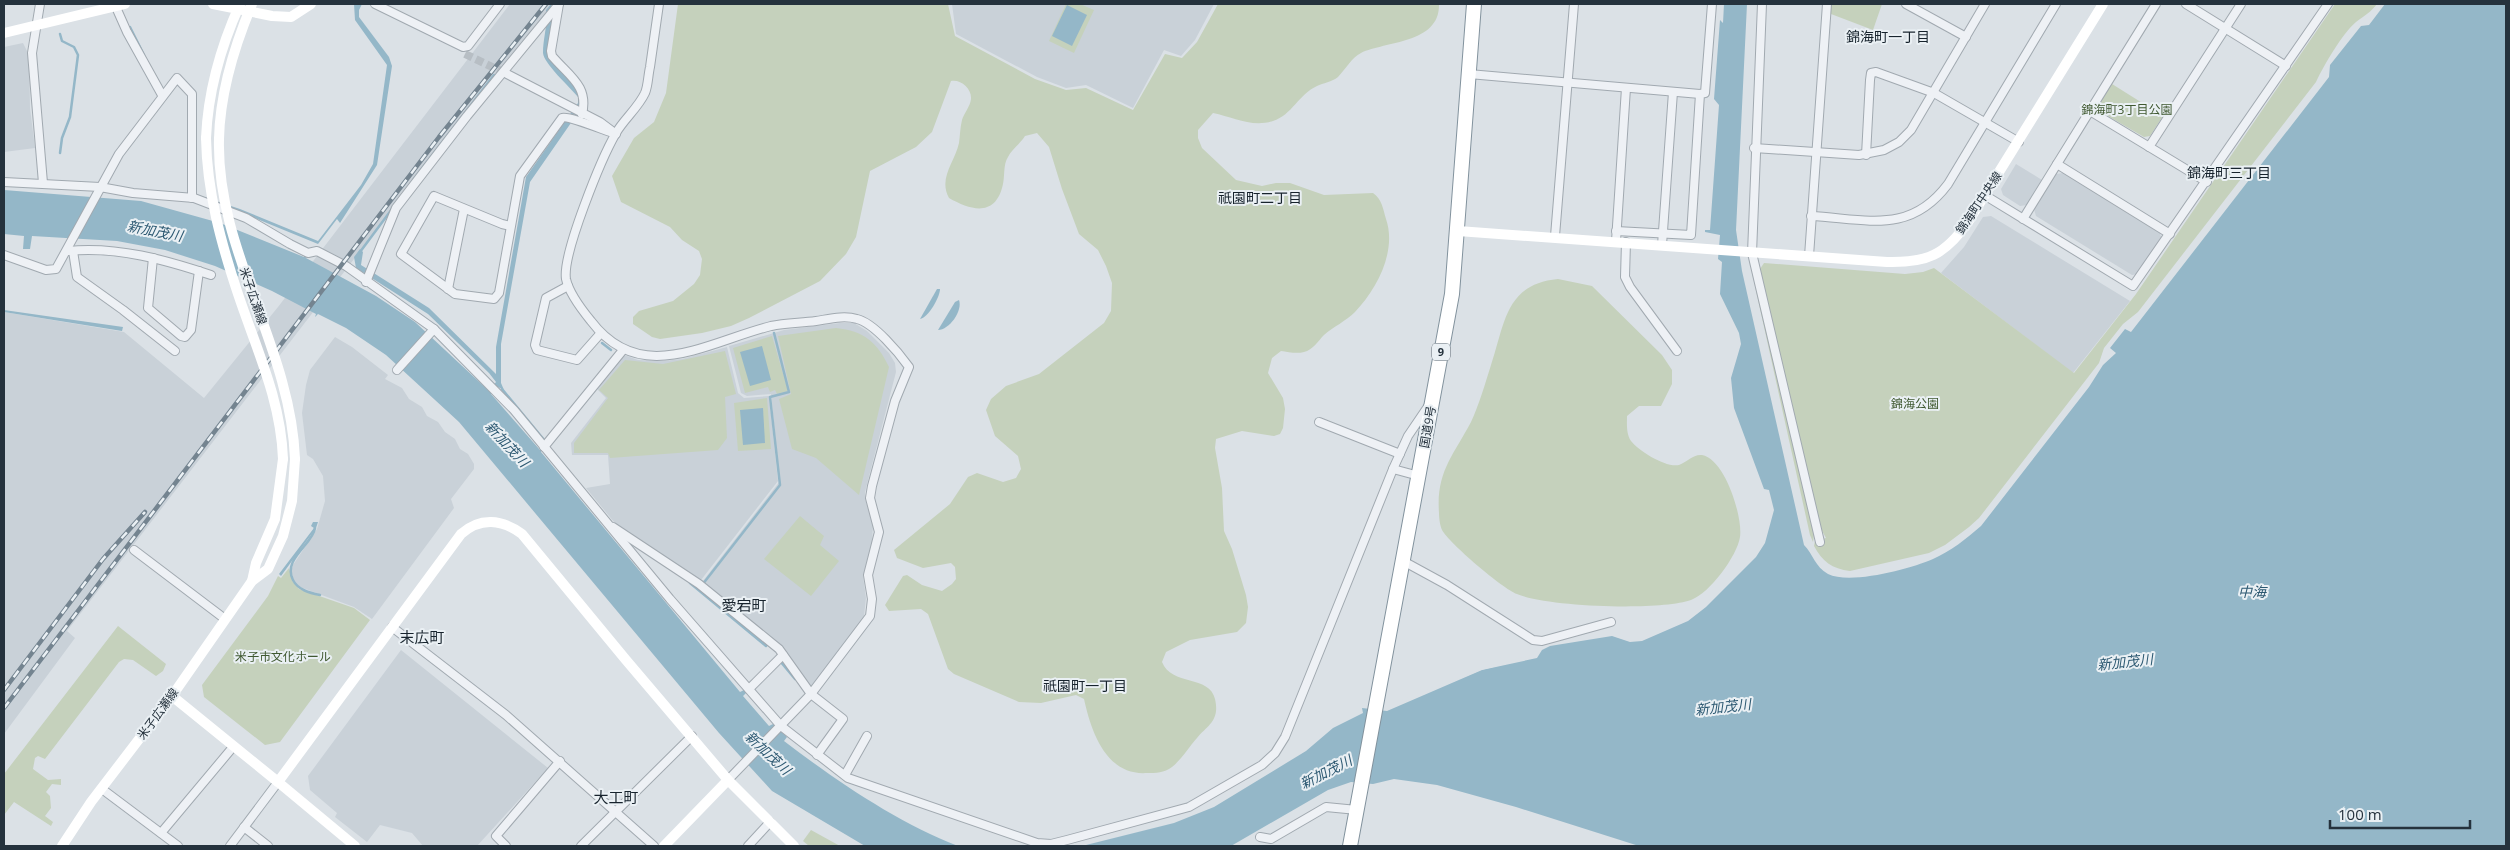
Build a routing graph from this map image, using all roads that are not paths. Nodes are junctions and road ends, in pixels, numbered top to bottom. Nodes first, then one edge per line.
1 (40, 4) edge
2 (120, 4) edge
3 (213, 4) edge
4 (311, 4) edge
5 (368, 4) edge
6 (375, 4) edge
7 (500, 4) edge
8 (559, 4) edge
9 (659, 4) edge
10 (1474, 4) edge
11 (1574, 4) edge
12 (1712, 4) edge
13 (1762, 4) edge
14 (1827, 4) edge
15 (1906, 4) edge
16 (1984, 4) edge
17 (2056, 4) edge
18 (2103, 4) edge
19 (2156, 4) edge
20 (2186, 4) edge
21 (2241, 4) edge
22 (2328, 4) edge
23 (239, 7) edge
24 (251, 8) edge
25 (38, 26) junction
26 (2225, 28) junction
27 (4, 33) edge
28 (1966, 37) junction
29 (465, 54) tunnel mouth
30 (2286, 66) junction
31 (507, 74) tunnel mouth
32 (1469, 74) junction
33 (1568, 82) junction
34 (1626, 88) junction
35 (1673, 92) junction
36 (1934, 93) junction
37 (1700, 94) junction
38 (162, 95) junction
39 (2090, 111) junction
40 (581, 113) junction
41 (1986, 122) junction
42 (616, 134) junction
43 (2019, 142) junction
44 (2149, 147) junction
45 (1754, 148) junction
46 (1816, 152) junction
47 (1866, 155) junction
48 (2056, 164) junction
49 (4, 182) edge
50 (2207, 182) junction
51 (43, 183) junction
52 (98, 189) junction
53 (1986, 196) junction
54 (192, 198) junction
55 (464, 209) junction
56 (1811, 216) junction
57 (2023, 219) junction
58 (511, 226) junction
59 (1616, 230) junction
60 (1458, 231) junction
61 (1663, 234) junction
62 (2170, 234) junction
63 (1555, 236) junction
64 (1621, 242) junction
65 (1662, 245) junction
66 (70, 249) junction
67 (1746, 252) junction
68 (4, 255) edge
69 (1809, 256) junction
70 (154, 258) junction
71 (199, 271) junction
72 (211, 275) dead end
73 (369, 276) junction
74 (568, 286) junction
75 (448, 289) junction
76 (434, 329) junction
77 (600, 334) junction
78 (623, 350) junction
79 (1676, 351) dead end
80 (175, 352) dead end
81 (397, 370) dead end
82 (1432, 402) junction
83 (1319, 422) dead end
84 (544, 447) junction
85 (1400, 454) junction
86 (1393, 469) junction
87 (1419, 476) junction
88 (607, 523) junction
89 (1820, 542) dead end
90 (134, 550) dead end
91 (1403, 561) junction
92 (252, 581) junction
93 (225, 619) junction
94 (1611, 622) dead end
95 (392, 627) junction
96 (783, 655) junction
97 (749, 689) junction
98 (811, 694) junction
99 (172, 696) junction
100 (782, 726) junction
101 (692, 736) junction
102 (867, 736) dead end
103 (233, 747) junction
104 (817, 755) junction
105 (560, 761) junction
106 (845, 775) junction
107 (728, 780) junction
108 (278, 782) junction
109 (102, 789) junction
110 (1357, 810) junction
111 (616, 813) junction
112 (770, 822) junction
113 (244, 827) junction
114 (161, 833) junction
115 (1260, 837) dead end
116 (62, 846) edge
117 (178, 846) edge
118 (230, 846) edge
119 (268, 846) edge
120 (355, 846) edge
121 (506, 846) edge
122 (581, 846) edge
123 (654, 846) edge
124 (664, 846) edge
125 (748, 846) edge
126 (794, 846) edge
127 (1350, 846) edge

1 - 25 street
2 - 25 street
2 - 38 street
3 - 23 street
4 - 24 street
5 - 29 street
6 - 7 street
8 - 40 street
8 - 73 street
9 - 42 street
10 - 32 highway, 国道9号 / 9
11 - 33 street
12 - 37 street
13 - 45 street
14 - 46 street
15 - 28 street
16 - 28 street
17 - 41 street
18 - 43 street, 錦海町中央線
19 - 39 street
20 - 26 street
21 - 26 street
22 - 30 street
23 - 24 street
23 - 92 street, 米子広瀬線, bridge
24 - 92 street, 米子広瀬線, bridge
25 - 27 street
25 - 51 street
26 - 30 street
26 - 44 street
28 - 36 street
30 - 50 street
31 - 40 street
32 - 33 street
32 - 60 highway, 国道9号 / 9
33 - 34 street
33 - 63 street
34 - 35 street
34 - 59 street
35 - 37 street
35 - 61 street
36 - 41 street
36 - 47 street
36 - 47 street
37 - 61 street
38 - 52 street
38 - 54 street
39 - 44 street
39 - 48 street
40 - 42 street
41 - 43 street
41 - 56 street
42 - 58 street
42 - 74 street
43 - 53 street, 錦海町中央線
44 - 50 street
45 - 46 street
45 - 67 street
46 - 47 street
46 - 56 street
48 - 57 street
48 - 62 street
49 - 51 street
50 - 62 street
51 - 52 street
52 - 54 street
52 - 66 street
53 - 57 street
53 - 69 street, 錦海町中央線
54 - 73 street
55 - 58 street
55 - 75 street
55 - 75 street
56 - 69 street
57 - 62 street
58 - 75 street
59 - 61 street
59 - 64 street
60 - 63 street, 錦海町中央線
60 - 82 highway, 国道9号 / 9
61 - 65 street
63 - 64 street, 錦海町中央線
64 - 65 street, 錦海町中央線
64 - 79 street
65 - 67 street, 錦海町中央線
66 - 68 street
66 - 70 street
66 - 80 street
67 - 69 street, 錦海町中央線
67 - 89 street
70 - 71 street
70 - 71 street
71 - 72 street
73 - 76 street
74 - 77 street
74 - 77 street
76 - 81 street
76 - 84 street
77 - 78 street
78 - 84 street
78 - 98 street
82 - 85 street
82 - 87 highway, 国道9号 / 9
83 - 85 street
84 - 88 street
85 - 86 street
86 - 87 street
86 - 106 street
87 - 91 highway, 国道9号 / 9
88 - 96 street
88 - 97 street
90 - 93 street
91 - 94 street
91 - 110 highway, 国道9号 / 9
92 - 93 street, 米子広瀬線
93 - 99 street, 米子広瀬線
95 - 101 street
95 - 105 street
95 - 108 street
96 - 97 street
96 - 98 street
97 - 100 street
98 - 100 street
98 - 104 street
99 - 103 street
99 - 109 street, 米子広瀬線
100 - 104 street
100 - 107 street
101 - 107 street
101 - 111 street
102 - 106 street
103 - 108 street
103 - 114 street
104 - 106 street
105 - 111 street
105 - 121 street
107 - 112 street
107 - 124 street
108 - 113 street
108 - 120 street
109 - 114 street
109 - 116 street, 米子広瀬線
110 - 115 street
110 - 127 highway, 国道9号 / 9
111 - 122 street
111 - 123 street
112 - 125 street
112 - 126 street
113 - 118 street
113 - 119 street
114 - 117 street

